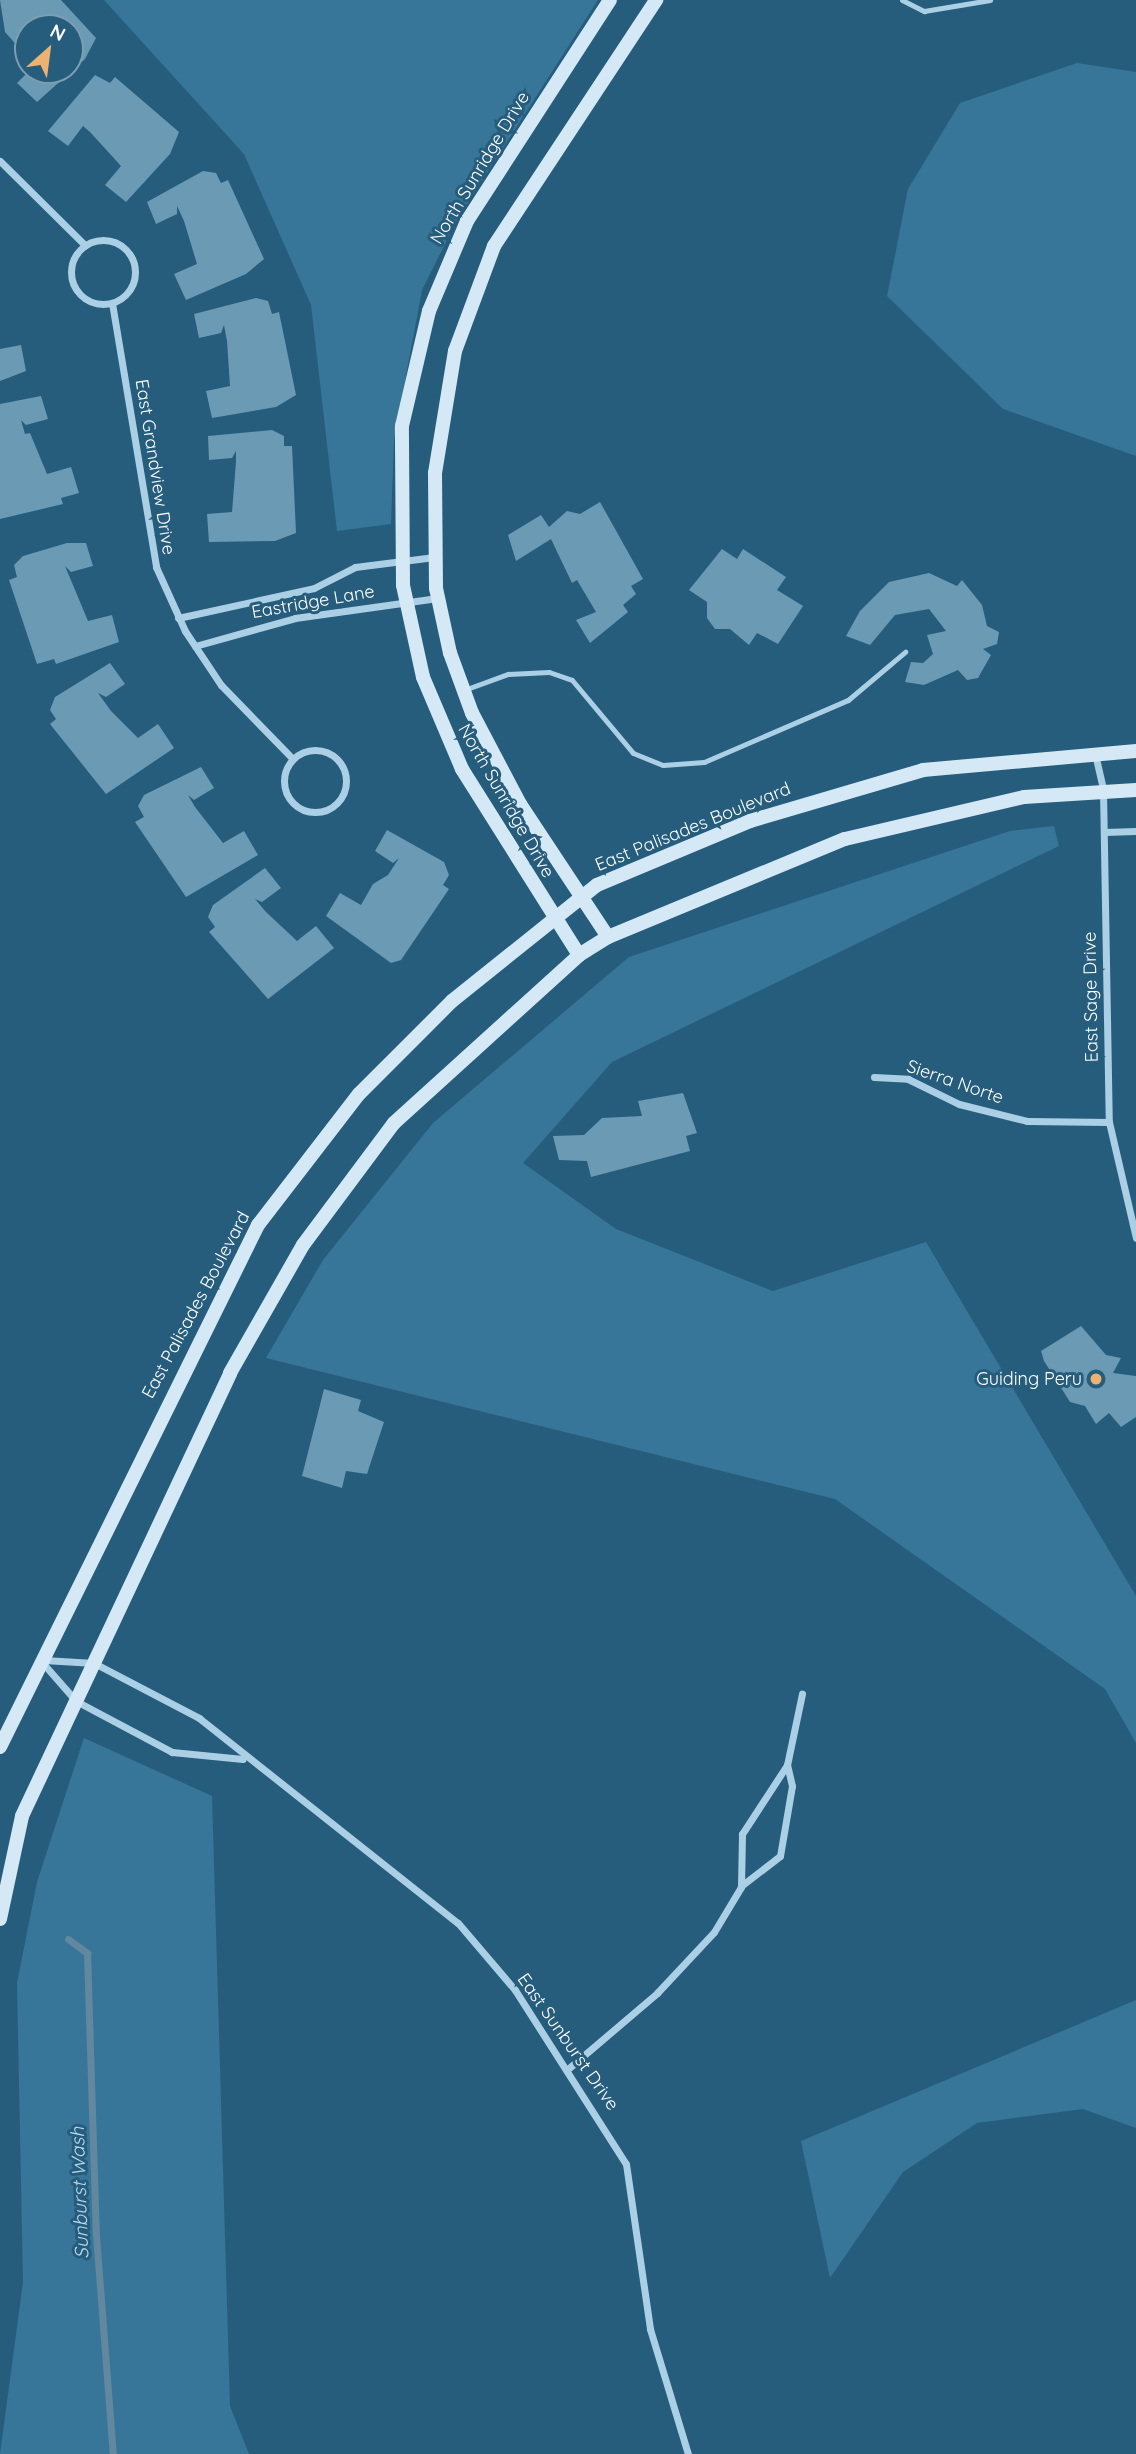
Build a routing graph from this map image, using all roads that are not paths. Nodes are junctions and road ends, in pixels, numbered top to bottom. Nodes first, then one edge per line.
1 (610, 0) edge
2 (656, 0) edge
3 (902, 0) edge
4 (990, 0) edge
5 (0, 161) edge
6 (85, 245) junction
7 (112, 303) junction
8 (434, 556) junction
9 (402, 561) junction
10 (438, 598) junction
11 (407, 604) junction
12 (178, 618) junction
13 (195, 646) junction
14 (905, 652) dead end
15 (464, 690) junction
16 (1136, 751) edge
17 (1095, 754) junction
18 (293, 759) junction
19 (1103, 790) junction
20 (1136, 790) edge
21 (1136, 831) edge
22 (1104, 832) junction
23 (582, 896) junction
24 (551, 915) junction
25 (608, 937) junction
26 (579, 955) junction
27 (874, 1077) dead end
28 (1109, 1122) junction
29 (1136, 1238) edge
30 (40, 1660) junction
31 (94, 1663) junction
32 (802, 1694) dead end
33 (76, 1701) junction
34 (0, 1747) edge
35 (243, 1759) junction
36 (787, 1765) junction
37 (741, 1887) junction
38 (0, 1919) edge
39 (569, 2068) junction
40 (688, 2454) edge

1 - 9 street, North Sunridge Drive
2 - 8 street, North Sunridge Drive
3 - 4 lane
5 - 6 street
6 - 7 street
6 - 7 street
7 - 12 street, East Grandview Drive
8 - 9 street, Eastridge Lane
8 - 10 street, North Sunridge Drive
9 - 11 street, North Sunridge Drive
9 - 12 street, Eastridge Lane
10 - 11 street, Eastridge Lane
10 - 15 street, North Sunridge Drive
11 - 13 street, Eastridge Lane
11 - 24 street, North Sunridge Drive
12 - 13 street, East Grandview Drive
13 - 18 street, East Grandview Drive
14 - 15 lane
15 - 23 street, North Sunridge Drive
16 - 17 street, East Palisades Boulevard
17 - 19 street, East Sage Drive
17 - 23 street, East Palisades Boulevard
18 - 18 street
19 - 20 street
19 - 22 street, East Sage Drive
19 - 25 street
21 - 22 street
22 - 28 street, East Sage Drive
23 - 24 street, East Palisades Boulevard
23 - 25 street, North Sunridge Drive
24 - 26 street, North Sunridge Drive
24 - 30 street, East Palisades Boulevard
25 - 26 street
26 - 31 street
27 - 28 street, Sierra Norte
28 - 29 street, East Sage Drive
30 - 31 street, East Sunburst Drive
30 - 33 street
30 - 34 street, East Palisades Boulevard
31 - 33 street
31 - 35 street, East Sunburst Drive
32 - 36 street
33 - 35 street
33 - 38 street
35 - 39 street, East Sunburst Drive
36 - 37 street
36 - 37 street
37 - 39 street
39 - 40 street, East Sunburst Drive

